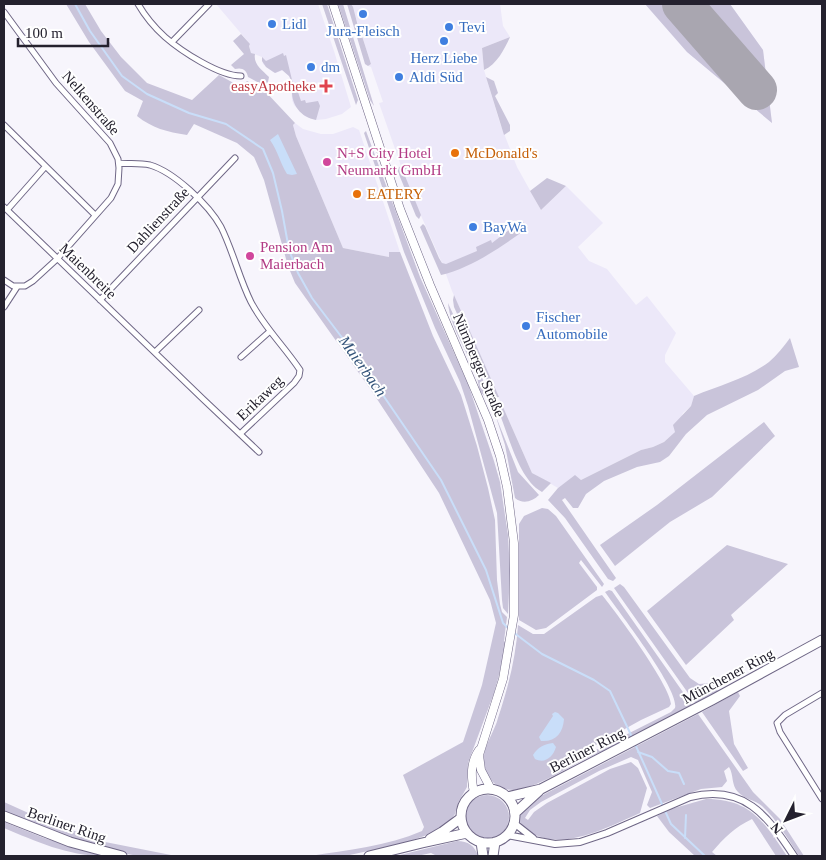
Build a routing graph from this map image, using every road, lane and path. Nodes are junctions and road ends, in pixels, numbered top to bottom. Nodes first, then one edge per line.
1 (138, 4) edge
2 (209, 4) edge
3 (333, 4) edge
4 (5, 15) edge
5 (172, 42) junction
6 (241, 76) dead end
7 (4, 125) edge
8 (235, 158) dead end
9 (119, 163) junction
10 (45, 167) junction
11 (197, 198) junction
12 (5, 208) edge
13 (95, 216) junction
14 (57, 258) junction
15 (4, 280) edge
16 (17, 287) junction
17 (100, 300) junction
18 (4, 307) edge
19 (199, 310) dead end
20 (269, 332) junction
21 (155, 352) junction
22 (241, 357) dead end
23 (240, 434) junction
24 (259, 452) dead end
25 (822, 640) edge
26 (822, 693) edge
27 (646, 735) joint
28 (480, 748) junction
29 (491, 789) junction
30 (541, 789) junction
31 (474, 792) junction
32 (507, 797) junction
33 (822, 799) edge
34 (4, 816) edge
35 (461, 818) junction
36 (514, 818) junction
37 (467, 833) junction
38 (507, 836) junction
39 (534, 839) junction
40 (481, 842) junction
41 (495, 842) junction
42 (422, 843) junction
43 (122, 856) edge
44 (369, 856) edge
45 (483, 856) edge
46 (493, 856) edge
47 (794, 856) edge

1 - 5 street
2 - 5 street
3 - 28 main road, Nürnberger Straße
4 - 9 street, Nelkenstraße
5 - 6 street
7 - 10 street
8 - 11 street, Dahlienstraße
9 - 11 street, Erikaweg
9 - 13 street
10 - 12 street
10 - 13 street
11 - 17 street, Dahlienstraße
11 - 20 street, Erikaweg
12 - 14 street, Maienbreite
13 - 14 street
14 - 16 street
14 - 17 street, Maienbreite
15 - 16 street
16 - 18 street
17 - 21 street, Maienbreite
19 - 21 street
20 - 22 street
20 - 23 street, Erikaweg
21 - 23 street, Maienbreite
23 - 24 street, Maienbreite
25 - 27 main road, Münchener Ring
26 - 33 street
27 - 30 main road, Berliner Ring
28 - 29 main road, Nürnberger Straße
28 - 31 main road, Nürnberger Straße
29 - 31 main road
29 - 32 main road
30 - 32 main road, Berliner Ring
30 - 36 main road, Berliner Ring
31 - 35 main road
32 - 36 main road
34 - 43 main road, Berliner Ring
35 - 37 main road
35 - 42 main road
36 - 38 main road, Berliner Ring
36 - 39 street
37 - 40 main road
37 - 42 main road
38 - 39 street
38 - 41 main road
39 - 47 street
40 - 41 main road
40 - 45 main road
41 - 46 main road
42 - 44 main road

